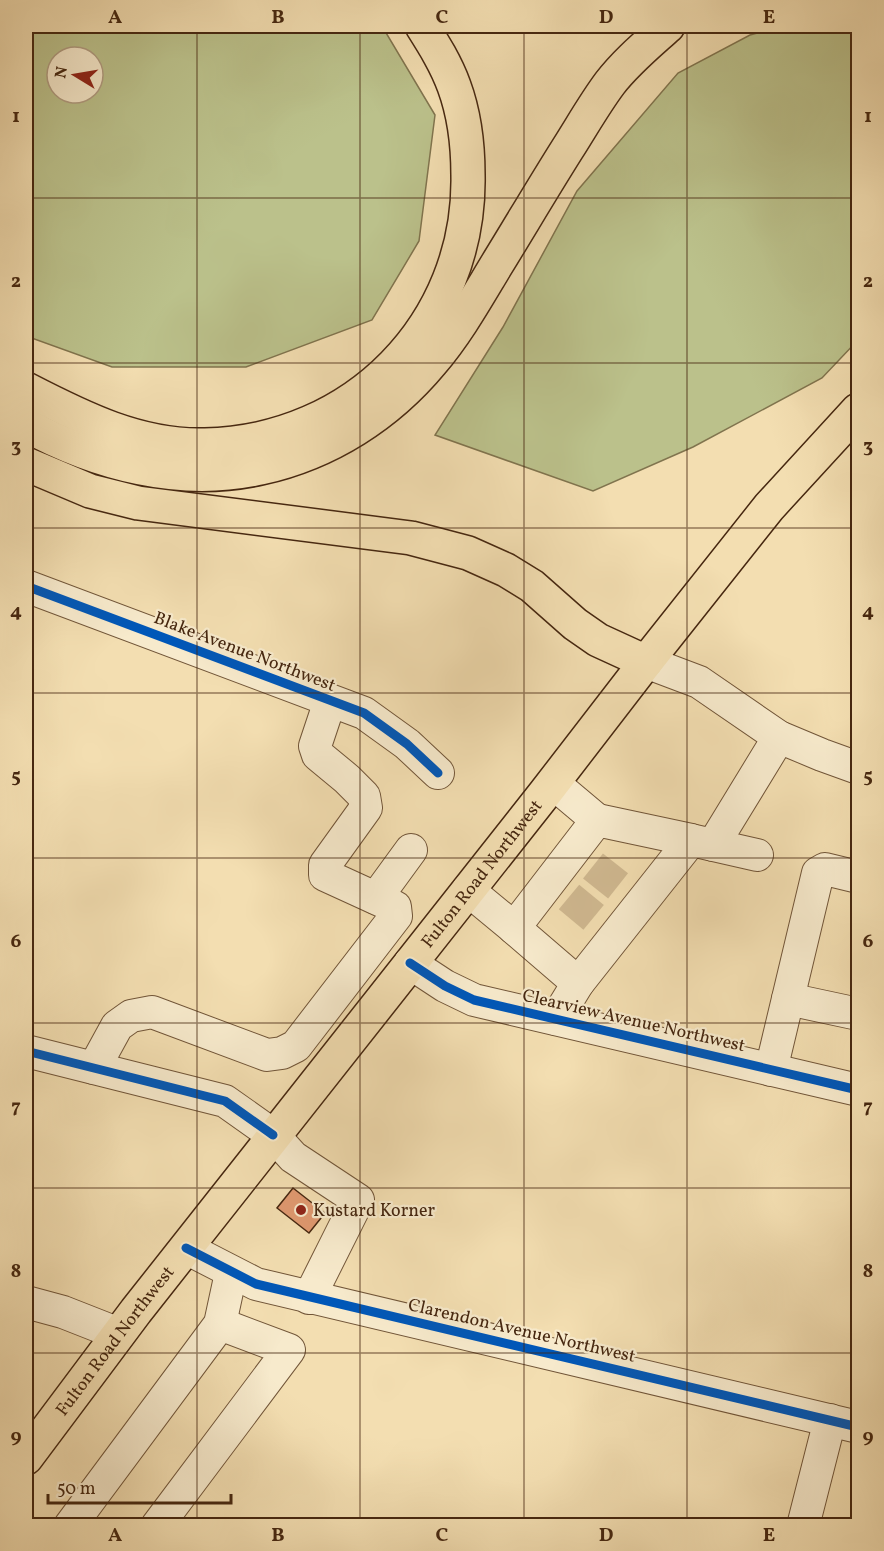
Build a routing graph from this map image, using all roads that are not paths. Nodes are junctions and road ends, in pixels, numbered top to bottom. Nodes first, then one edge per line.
1 (422, 26) edge
2 (668, 26) edge
3 (26, 389) edge
4 (858, 410) edge
5 (26, 426) edge
6 (26, 464) edge
7 (26, 586) edge
8 (646, 662) junction
9 (330, 700) junction
10 (780, 737) junction
11 (858, 768) edge
12 (438, 773) dead end
13 (553, 783) junction
14 (597, 820) junction
15 (702, 843) junction
16 (411, 850) dead end
17 (757, 855) dead end
18 (858, 876) edge
19 (468, 890) junction
20 (376, 898) junction
21 (514, 928) junction
22 (410, 963) junction
23 (578, 983) junction
24 (788, 999) junction
25 (858, 1014) edge
26 (556, 1019) junction
27 (26, 1051) edge
28 (94, 1068) junction
29 (771, 1070) junction
30 (858, 1090) edge
31 (273, 1136) junction
32 (186, 1248) junction
33 (231, 1273) junction
34 (309, 1298) junction
35 (26, 1302) edge
36 (220, 1324) junction
37 (118, 1334) junction
38 (844, 1424) edge
39 (28, 1449) edge
40 (70, 1526) edge
41 (157, 1526) edge
42 (802, 1526) edge

1 - 3 main road
2 - 5 main road
4 - 8 main road, Fulton Road Northwest
6 - 8 main road
7 - 9 street, Blake Avenue Northwest
8 - 10 street
8 - 13 main road, Fulton Road Northwest
9 - 12 street, Blake Avenue Northwest
9 - 20 street
10 - 11 street
10 - 15 street
13 - 14 street
13 - 19 main road, Fulton Road Northwest
14 - 15 street
14 - 21 street
15 - 17 street
15 - 23 street
16 - 20 street
18 - 24 street
19 - 21 street
19 - 22 main road, Fulton Road Northwest
20 - 28 street
21 - 23 street
22 - 26 street, Clearview Avenue Northwest
22 - 31 main road, Fulton Road Northwest
23 - 26 street
24 - 25 street
24 - 29 street
26 - 29 street, Clearview Avenue Northwest
27 - 28 street
28 - 31 street
29 - 30 street, Clearview Avenue Northwest
31 - 32 main road, Fulton Road Northwest
31 - 34 street
32 - 33 street, Clarendon Avenue Northwest
32 - 37 main road, Fulton Road Northwest
33 - 34 street, Clarendon Avenue Northwest
33 - 36 street
34 - 38 street, Clarendon Avenue Northwest
35 - 37 street
36 - 40 street
36 - 41 street
37 - 39 main road, Fulton Road Northwest
38 - 42 street

